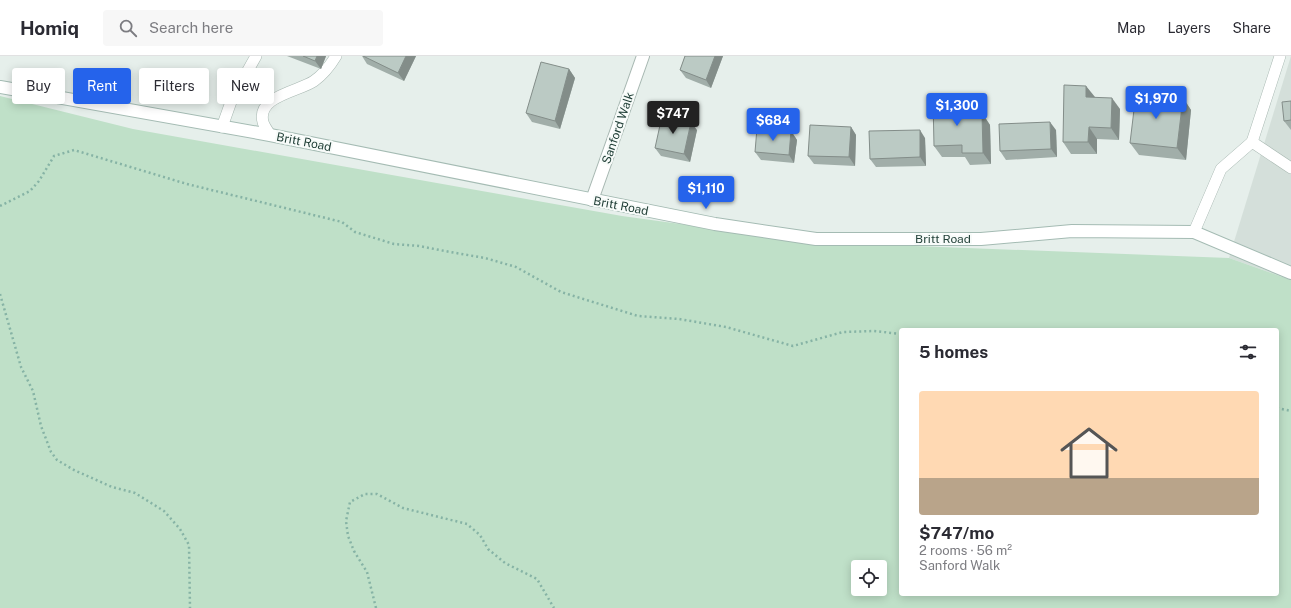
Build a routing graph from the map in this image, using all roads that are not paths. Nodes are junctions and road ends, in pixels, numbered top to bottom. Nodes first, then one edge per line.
1 (256, 56) edge
2 (336, 56) edge
3 (643, 56) edge
4 (1280, 56) edge
5 (0, 87) edge
6 (222, 127) junction
7 (270, 136) junction
8 (1252, 142) junction
9 (1291, 168) edge
10 (592, 200) junction
11 (1194, 232) junction
12 (1291, 273) edge

1 - 6 lane
2 - 7 lane
3 - 10 street, Sanford Walk
4 - 8 lane
5 - 6 street, Britt Road
6 - 7 street, Britt Road
7 - 10 street, Britt Road
8 - 9 lane
8 - 11 lane
10 - 11 street, Britt Road
11 - 12 street, Britt Road

